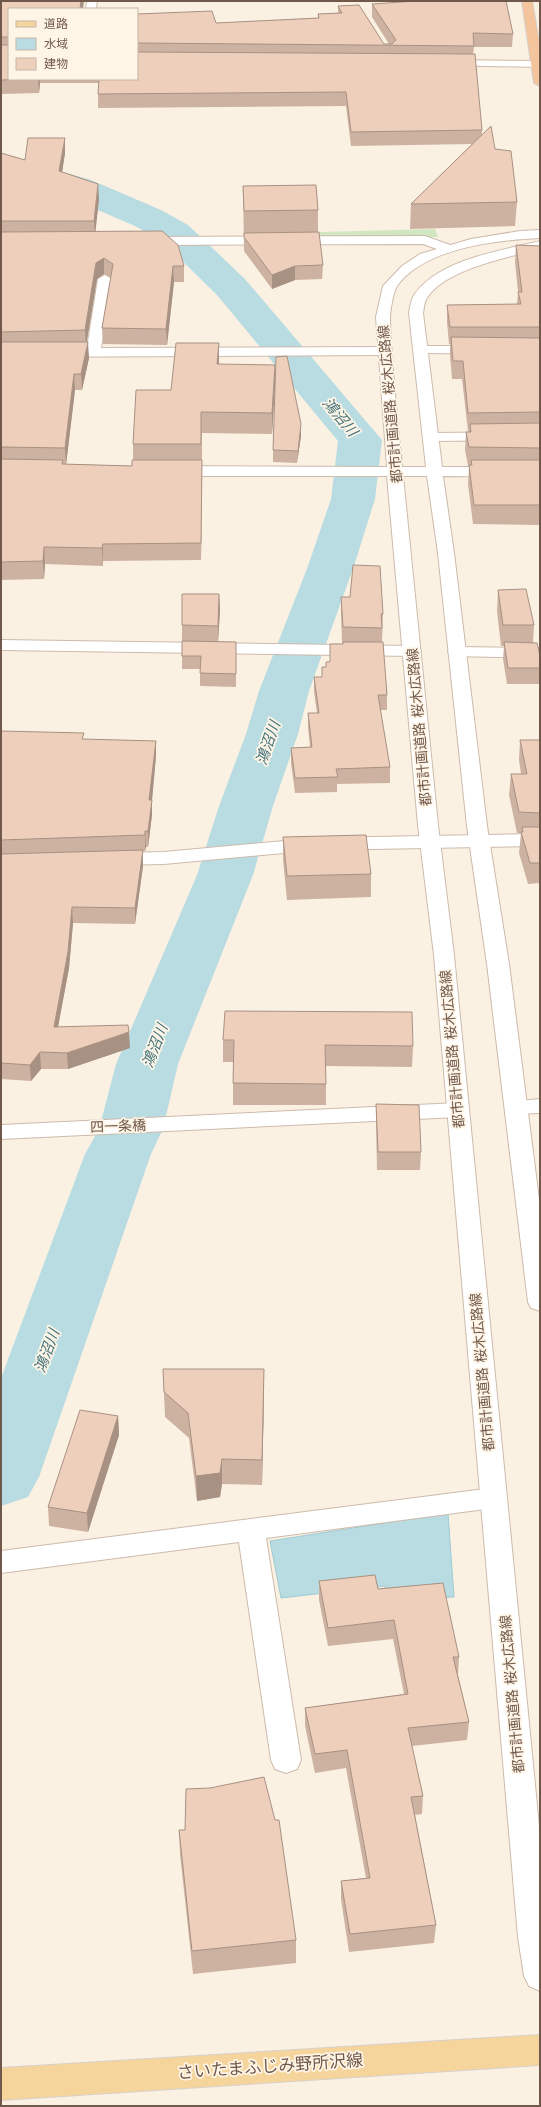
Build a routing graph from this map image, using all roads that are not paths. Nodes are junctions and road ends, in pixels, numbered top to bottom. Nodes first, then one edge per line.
1 (527, 1) edge
2 (435, 59) edge
3 (539, 60) edge
4 (540, 83) edge
5 (540, 234) edge
6 (132, 241) edge
7 (540, 246) edge
8 (448, 249) junction
9 (105, 279) dead end
10 (421, 350) junction
11 (540, 350) edge
12 (385, 351) junction
13 (93, 353) junction
14 (1, 354) edge
15 (540, 436) edge
16 (431, 437) junction
17 (159, 471) edge
18 (434, 471) junction
19 (395, 472) junction
20 (540, 472) edge
21 (1, 645) edge
22 (412, 651) junction
23 (457, 652) junction
24 (540, 653) edge
25 (540, 840) edge
26 (479, 841) junction
27 (430, 842) junction
28 (94, 860) edge
29 (540, 1106) edge
30 (516, 1107) junction
31 (458, 1110) junction
32 (1, 1132) edge
33 (540, 1302) edge
34 (493, 1498) junction
35 (251, 1529) junction
36 (14, 1560) edge
37 (286, 1760) dead end
38 (540, 1976) edge
39 (540, 2050) edge
40 (1, 2084) edge

1 - 3 highway
2 - 3 street
3 - 4 highway
5 - 8 street, 都市計画道路 桜木広路線
6 - 8 street
7 - 10 street
8 - 12 street, 都市計画道路 桜木広路線
9 - 13 street
10 - 11 street
10 - 16 street
12 - 13 street
12 - 19 street, 都市計画道路 桜木広路線
13 - 14 street
15 - 16 lane
16 - 18 street
17 - 19 street
18 - 19 street
18 - 20 street
18 - 23 street
19 - 22 street, 都市計画道路 桜木広路線
21 - 22 street
22 - 27 street, 都市計画道路 桜木広路線
23 - 24 street
23 - 26 street
25 - 26 street
26 - 27 street
26 - 30 street
27 - 28 street
27 - 31 street, 都市計画道路 桜木広路線
29 - 30 street
30 - 33 street
31 - 32 street, 四一条橋
31 - 34 street, 都市計画道路 桜木広路線
34 - 35 street
34 - 38 street, 都市計画道路 桜木広路線
35 - 36 street
35 - 37 street
39 - 40 main road, さいたまふじみ野所沢線

